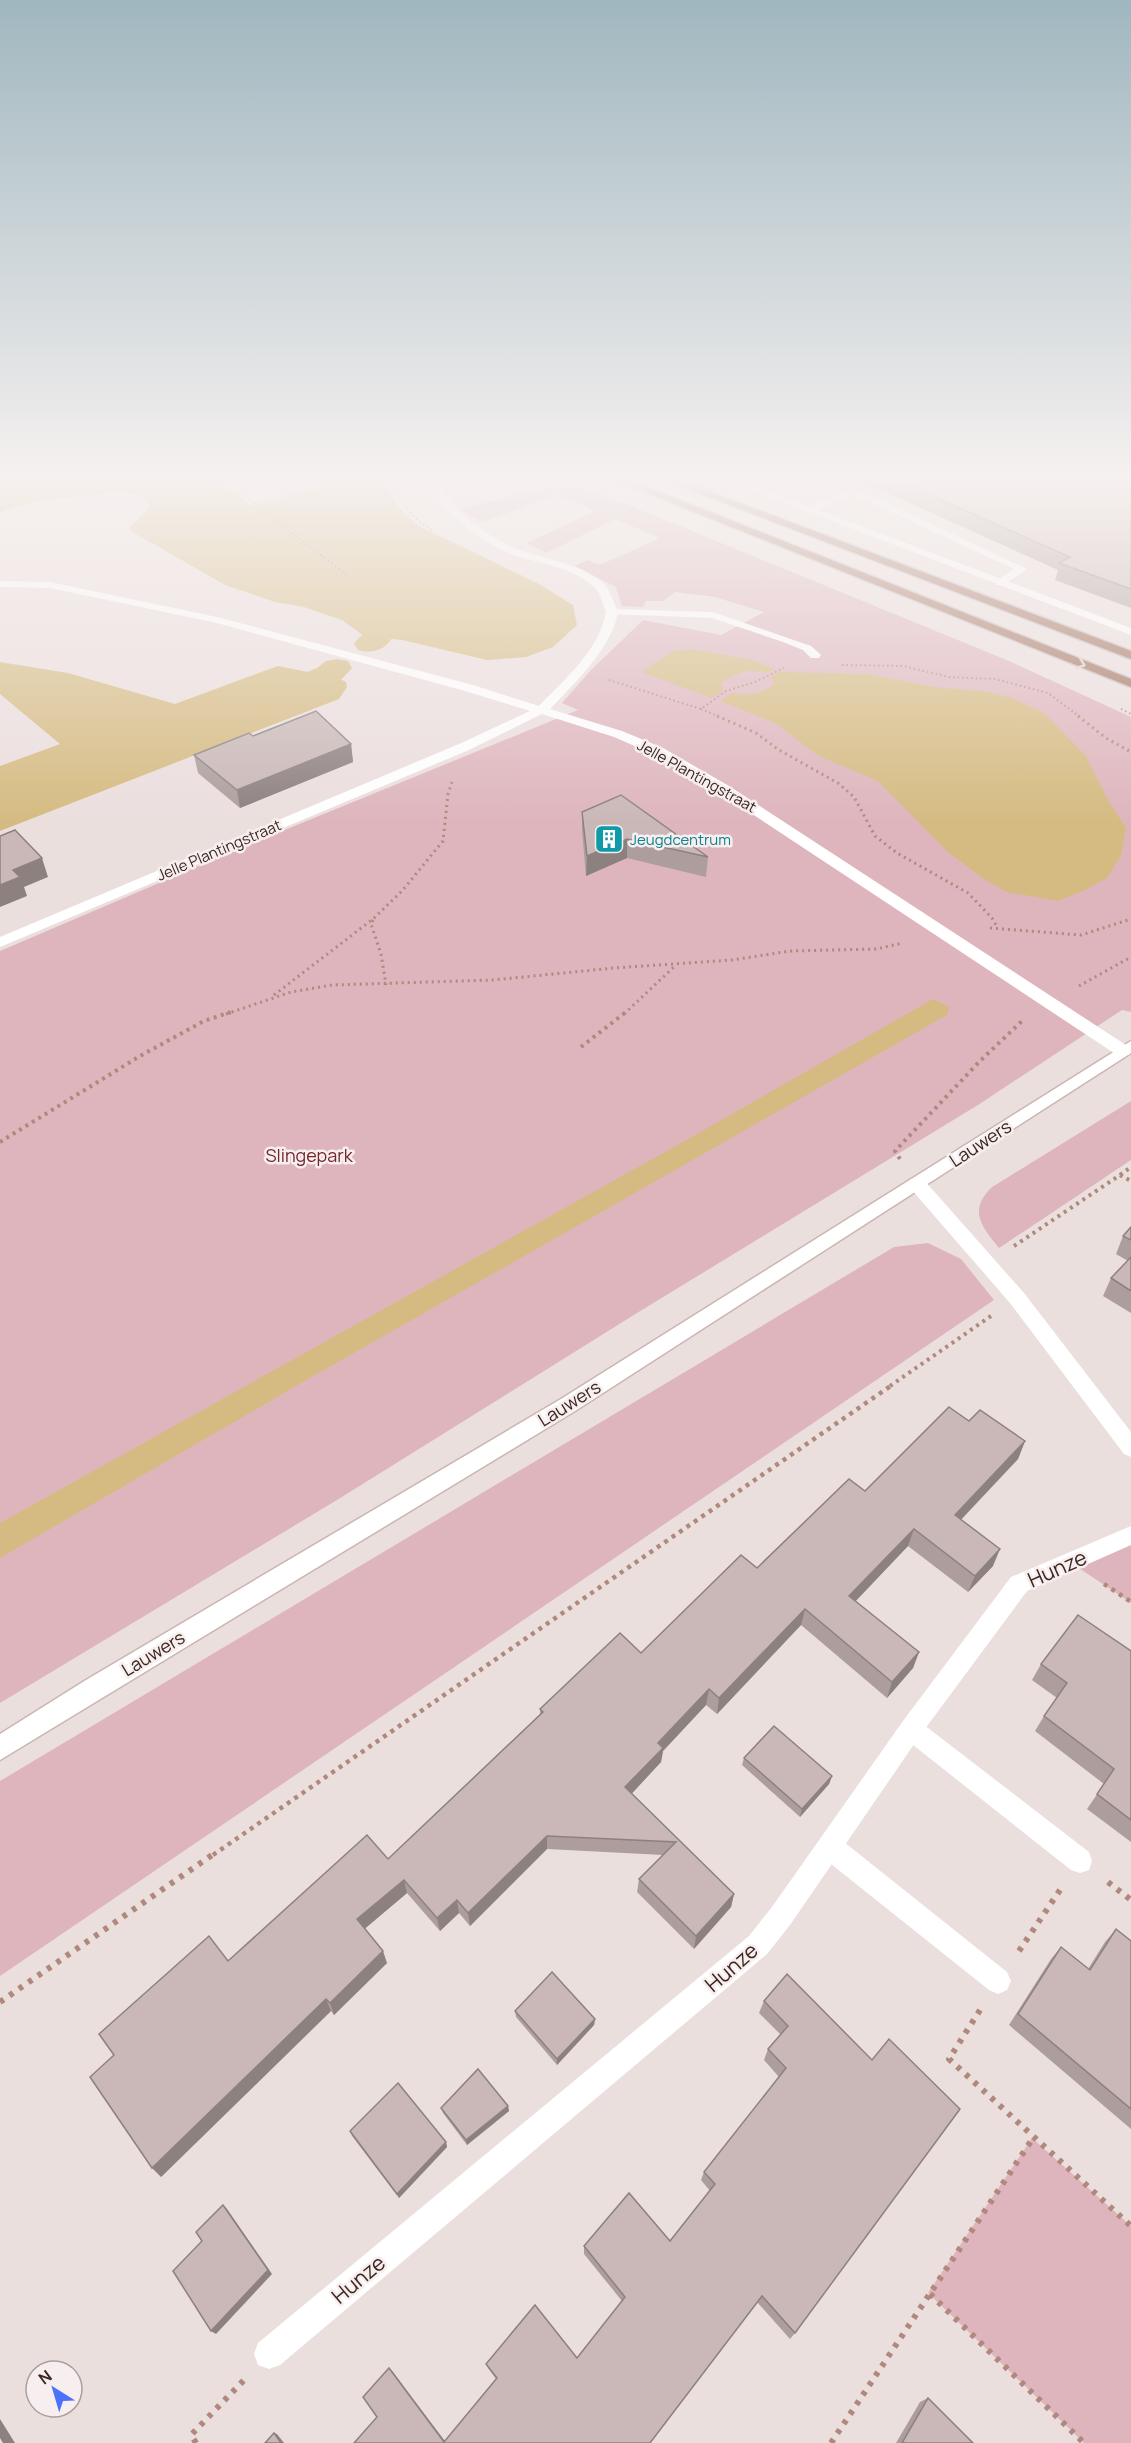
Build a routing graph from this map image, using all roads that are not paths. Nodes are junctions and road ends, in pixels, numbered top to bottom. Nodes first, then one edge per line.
1 (97, 595) edge
2 (604, 595) edge
3 (909, 595) edge
4 (973, 595) edge
5 (1032, 595) edge
6 (612, 612) junction
7 (1131, 632) edge
8 (815, 655) road end
9 (1131, 655) edge
10 (1131, 683) edge
11 (543, 709) junction
12 (0, 942) edge
13 (1127, 1049) edge
14 (917, 1184) junction
15 (1131, 1448) edge
16 (1131, 1535) edge
17 (911, 1729) junction
18 (0, 1748) edge
19 (830, 1847) junction
20 (1080, 1861) road end
21 (998, 1982) road end
22 (269, 2354) road end

1 - 11 street
2 - 6 street
3 -> 10 main road
4 - 9 main road
5 - 7 street
6 - 8 street
6 - 11 street
11 - 12 street, Jelle Plantingstraat
11 - 13 street, Jelle Plantingstraat
13 - 14 street, Lauwers
14 - 15 street
14 - 18 street, Lauwers
16 - 17 street, Hunze
17 - 19 street, Hunze
17 - 20 street
19 - 21 street
19 - 22 street, Hunze

